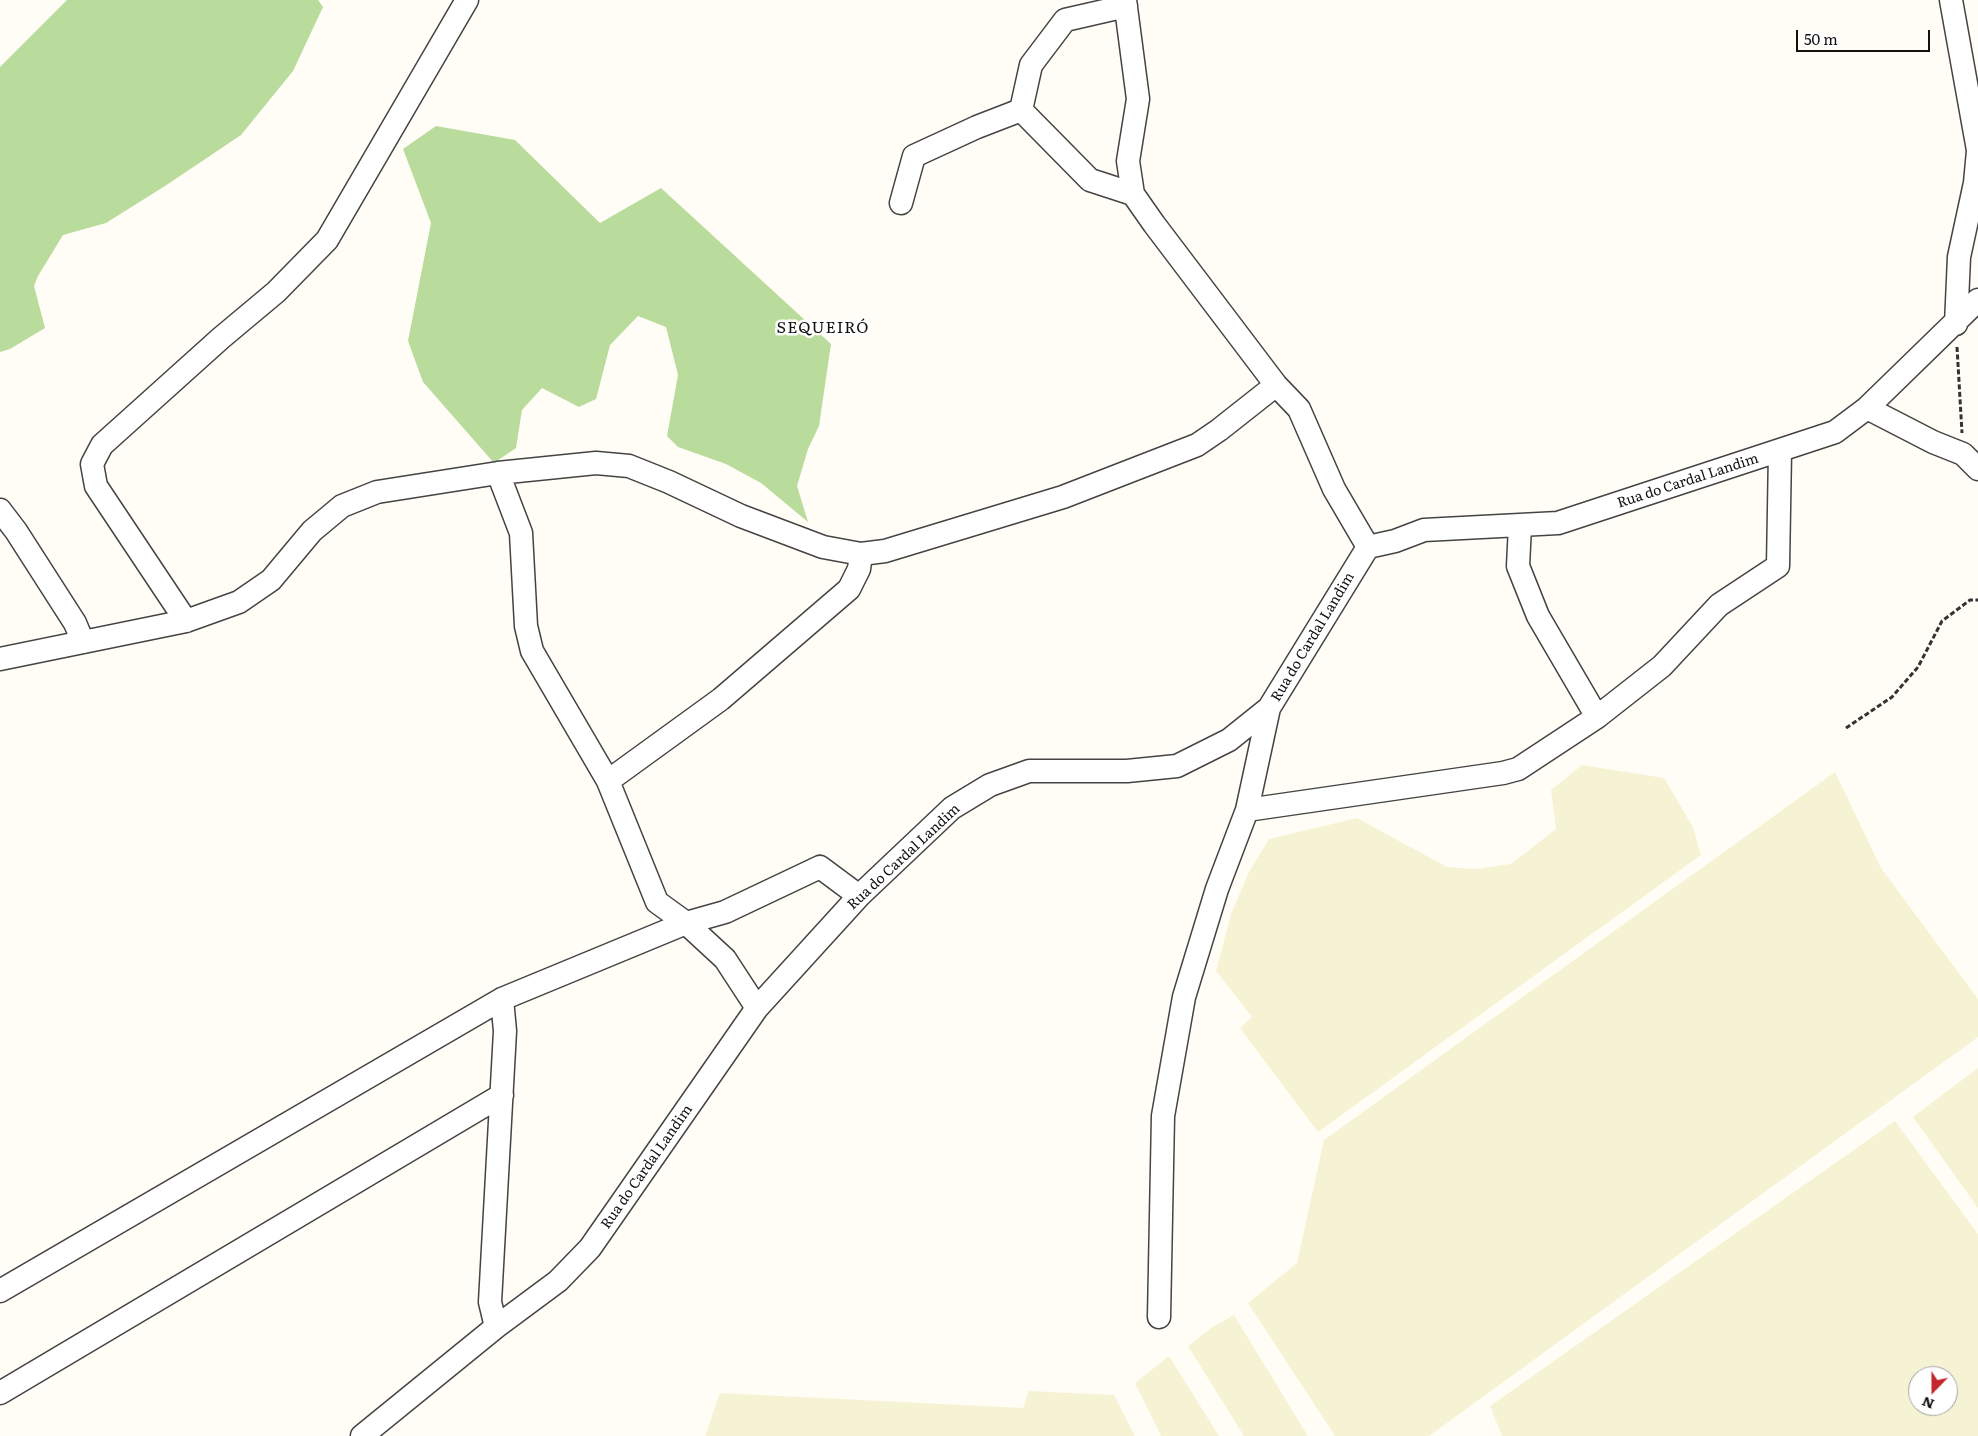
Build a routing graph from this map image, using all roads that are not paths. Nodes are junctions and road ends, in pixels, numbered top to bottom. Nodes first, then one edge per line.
1 (467, 0) edge
2 (1951, 0) edge
3 (1126, 3) edge
4 (1021, 110) junction
5 (1978, 150) edge
6 (1134, 194) junction
7 (901, 203) dead end
8 (1978, 300) edge
9 (1956, 324) junction
10 (1276, 385) junction
11 (1867, 408) junction
12 (1780, 452) junction
13 (1971, 461) edge
14 (498, 473) junction
15 (0, 510) edge
16 (1520, 526) junction
17 (1368, 547) junction
18 (861, 554) junction
19 (186, 621) junction
20 (83, 642) junction
21 (0, 659) edge
22 (1269, 708) junction
23 (1597, 717) junction
24 (608, 781) junction
25 (1247, 810) junction
26 (859, 896) junction
27 (686, 923) junction
28 (502, 999) junction
29 (757, 1008) junction
30 (502, 1096) junction
31 (0, 1291) edge
32 (1159, 1318) dead end
33 (496, 1327) junction
34 (0, 1393) edge
35 (362, 1436) edge

1 - 19 street
2 - 5 street
3 - 4 street
3 - 6 street
4 - 6 street
4 - 7 street
5 - 9 street
6 - 10 street
8 - 9 street, Rua do Cardal Landim
9 - 11 street, Rua do Cardal Landim
10 - 17 street
10 - 18 street
11 - 12 street, Rua do Cardal Landim
11 - 13 street
12 - 16 street, Rua do Cardal Landim
12 - 23 street
14 - 18 street
14 - 19 street
14 - 24 street
15 - 20 street
16 - 17 street, Rua do Cardal Landim
16 - 23 street
17 - 22 street, Rua do Cardal Landim
18 - 24 street
19 - 20 street
20 - 21 street
22 - 25 street
22 - 26 street, Rua do Cardal Landim
23 - 25 street
24 - 27 street
25 - 32 street
26 - 27 street
26 - 29 street, Rua do Cardal Landim
27 - 28 street
27 - 29 street
28 - 30 street
28 - 31 street
29 - 33 street, Rua do Cardal Landim
30 - 33 street
30 - 34 street
33 - 35 street, Rua do Cardal Landim

